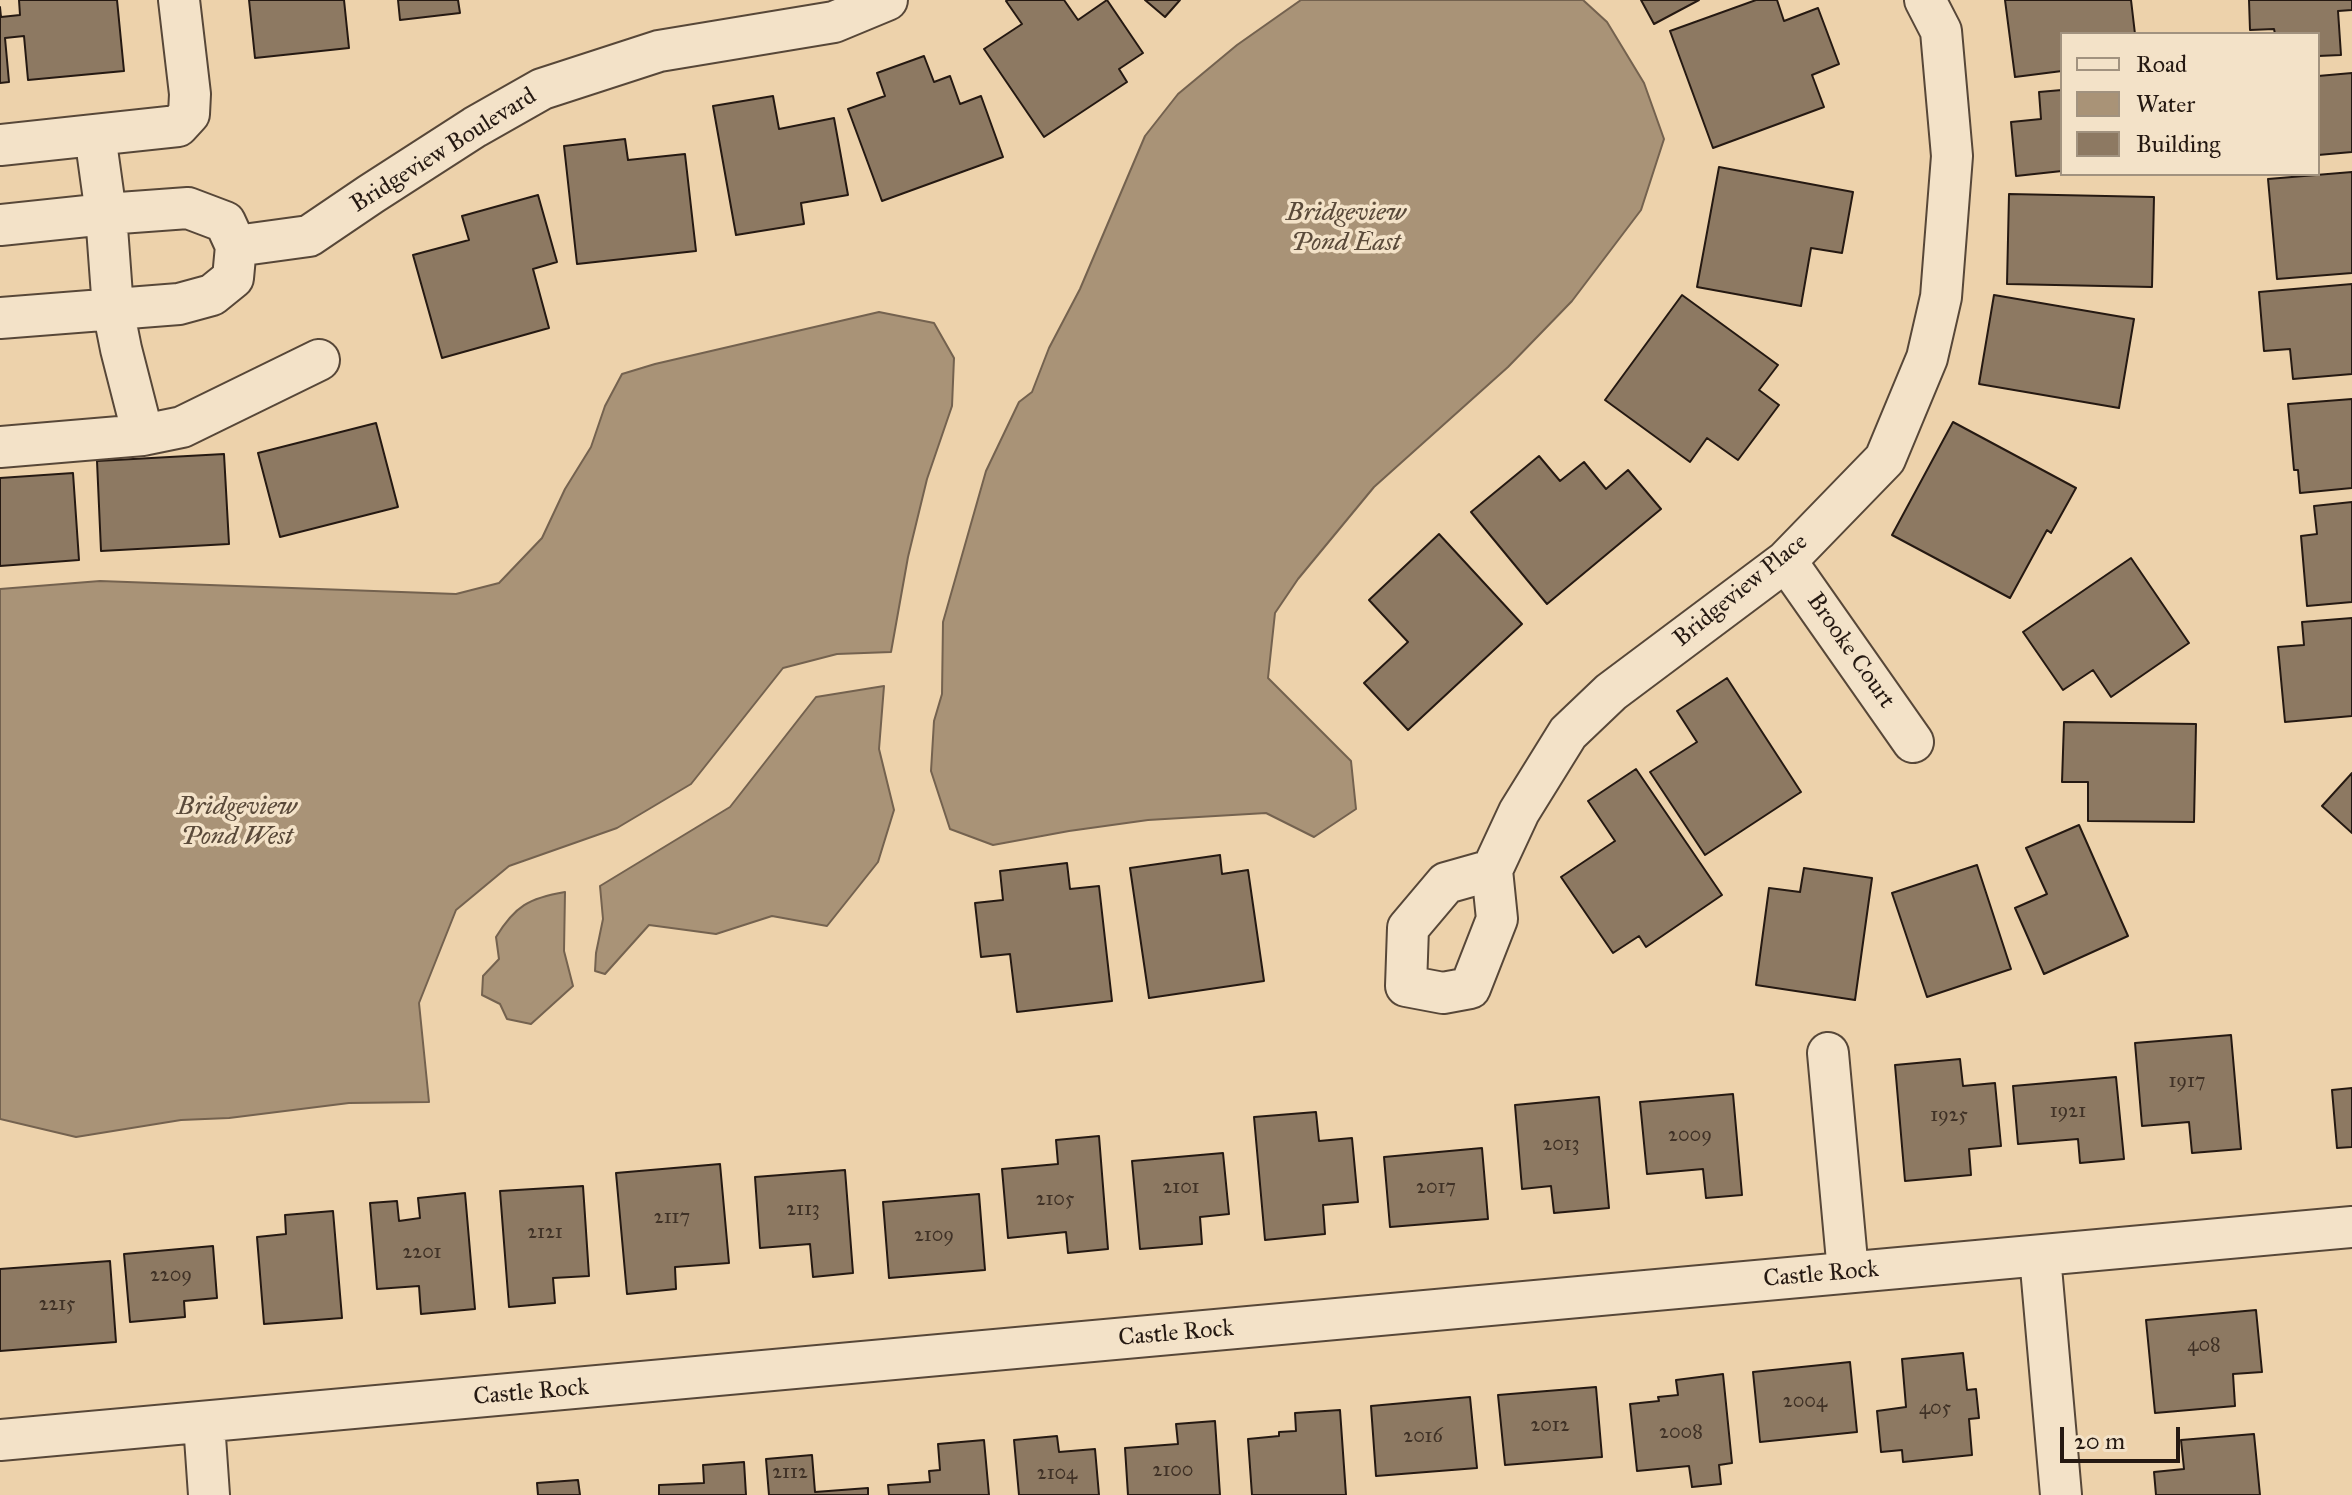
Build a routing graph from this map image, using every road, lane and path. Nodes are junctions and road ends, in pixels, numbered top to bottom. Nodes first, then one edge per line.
1 (179, 0) edge
2 (887, 0) edge
3 (1925, 0) edge
4 (95, 135) junction
5 (0, 145) edge
6 (106, 214) junction
7 (0, 225) edge
8 (236, 246) junction
9 (113, 309) junction
10 (0, 318) edge
11 (319, 360) dead end
12 (143, 435) junction
13 (0, 447) edge
14 (1786, 561) junction
15 (1913, 742) dead end
16 (1492, 870) dead end
17 (1828, 1053) dead end
18 (2352, 1227) edge
19 (2040, 1256) junction
20 (1848, 1272) junction
21 (204, 1423) junction
22 (0, 1440) edge
23 (209, 1495) edge
24 (2061, 1495) edge

1 - 4 street
2 - 8 street, Bridgeview Boulevard
3 - 14 street, Bridgeview Place
4 - 5 street
4 - 6 street
6 - 7 street
6 - 8 street
6 - 9 street
8 - 9 street
9 - 10 street
9 - 12 street
11 - 12 street
12 - 13 street
14 - 15 street, Brooke Court
14 - 16 street, Bridgeview Place
17 - 20 street
18 - 19 street, Castle Rock
19 - 20 street, Castle Rock
19 - 24 street
20 - 21 street, Castle Rock
21 - 22 street, Castle Rock
21 - 23 street

